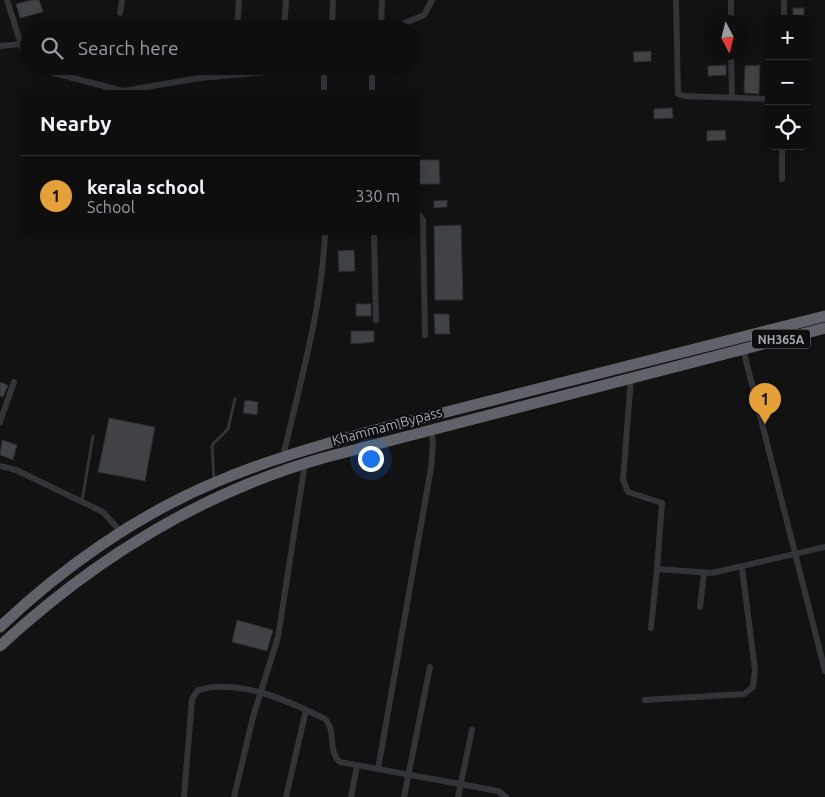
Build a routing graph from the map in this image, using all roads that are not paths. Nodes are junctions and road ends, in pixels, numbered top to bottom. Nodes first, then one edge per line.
1 (6, 0) edge
2 (122, 0) edge
3 (239, 0) edge
4 (286, 0) edge
5 (334, 0) edge
6 (382, 0) edge
7 (432, 0) edge
8 (676, 0) edge
9 (730, 0) edge
10 (784, 0) edge
11 (120, 13) dead end
12 (731, 15) edge
13 (784, 15) edge
14 (238, 20) edge
15 (285, 20) edge
16 (333, 20) edge
17 (381, 20) edge
18 (414, 20) edge
19 (20, 41) edge
20 (20, 44) edge
21 (0, 46) edge
22 (731, 60) edge
23 (62, 75) edge
24 (227, 75) edge
25 (324, 75) edge
26 (372, 75) edge
27 (119, 90) edge
28 (130, 90) edge
29 (324, 90) edge
30 (372, 90) edge
31 (732, 98) junction
32 (765, 99) edge
33 (782, 150) edge
34 (782, 179) dead end
35 (420, 216) edge
36 (326, 235) edge
37 (374, 235) edge
38 (820, 317) edge
39 (376, 320) dead end
40 (822, 329) edge
41 (425, 335) dead end
42 (741, 343) junction
43 (631, 378) junction
44 (14, 382) dead end
45 (235, 399) dead end
46 (0, 422) edge
47 (382, 428) junction
48 (431, 430) junction
49 (93, 436) dead end
50 (386, 442) junction
51 (283, 457) junction
52 (305, 463) junction
53 (0, 466) edge
54 (215, 482) junction
55 (82, 501) junction
56 (121, 532) junction
57 (825, 547) edge
58 (796, 555) junction
59 (742, 568) junction
60 (657, 569) junction
61 (704, 573) junction
62 (700, 607) dead end
63 (0, 627) edge
64 (651, 628) dead end
65 (0, 646) edge
66 (430, 667) dead end
67 (825, 671) edge
68 (261, 693) junction
69 (645, 700) dead end
70 (306, 710) junction
71 (472, 730) dead end
72 (357, 766) junction
73 (378, 769) junction
74 (408, 776) junction
75 (460, 784) junction
76 (184, 797) edge
77 (234, 797) edge
78 (286, 797) edge
79 (351, 797) edge
80 (404, 797) edge
81 (458, 797) edge
82 (506, 797) edge

1 - 19 street
2 - 11 street
3 - 14 street
4 - 15 street
5 - 16 street
6 - 17 street
7 - 18 street
8 - 31 street
9 - 12 street
10 - 13 street
20 - 21 street
22 - 31 street
23 - 27 street
24 - 28 street
25 - 29 street
26 - 30 street
31 - 32 street
33 - 34 street
35 - 41 street
36 - 51 street
37 - 39 street
38 - 42 highway, Khammam Bypass / NH365A
40 - 42 highway, Khammam Bypass / NH365A
42 - 43 highway, Khammam Bypass / NH365A
42 - 47 highway, Khammam Bypass / NH365A
42 - 58 street
43 - 48 highway, Khammam Bypass / NH365A
43 - 60 street
44 - 46 street
45 - 54 lane
47 - 50 highway
47 - 51 highway, Khammam Bypass / NH365A
48 - 50 highway, Khammam Bypass / NH365A
48 - 73 street
49 - 55 lane
50 - 52 highway, Khammam Bypass / NH365A
51 - 54 highway, Khammam Bypass / NH365A
52 - 65 highway, Khammam Bypass / NH365A
52 - 68 street
53 - 55 street
54 - 56 highway, Khammam Bypass / NH365A
55 - 56 street
56 - 63 highway, Khammam Bypass / NH365A
57 - 58 street
58 - 59 street
58 - 67 street
59 - 61 street
59 - 69 street
60 - 61 street
60 - 64 street
61 - 62 street
66 - 74 street
68 - 70 street
68 - 76 street
68 - 77 street
70 - 72 street
70 - 78 street
71 - 75 street
72 - 73 street
72 - 79 street
73 - 74 street
74 - 75 street
74 - 80 street
75 - 81 street
75 - 82 street

